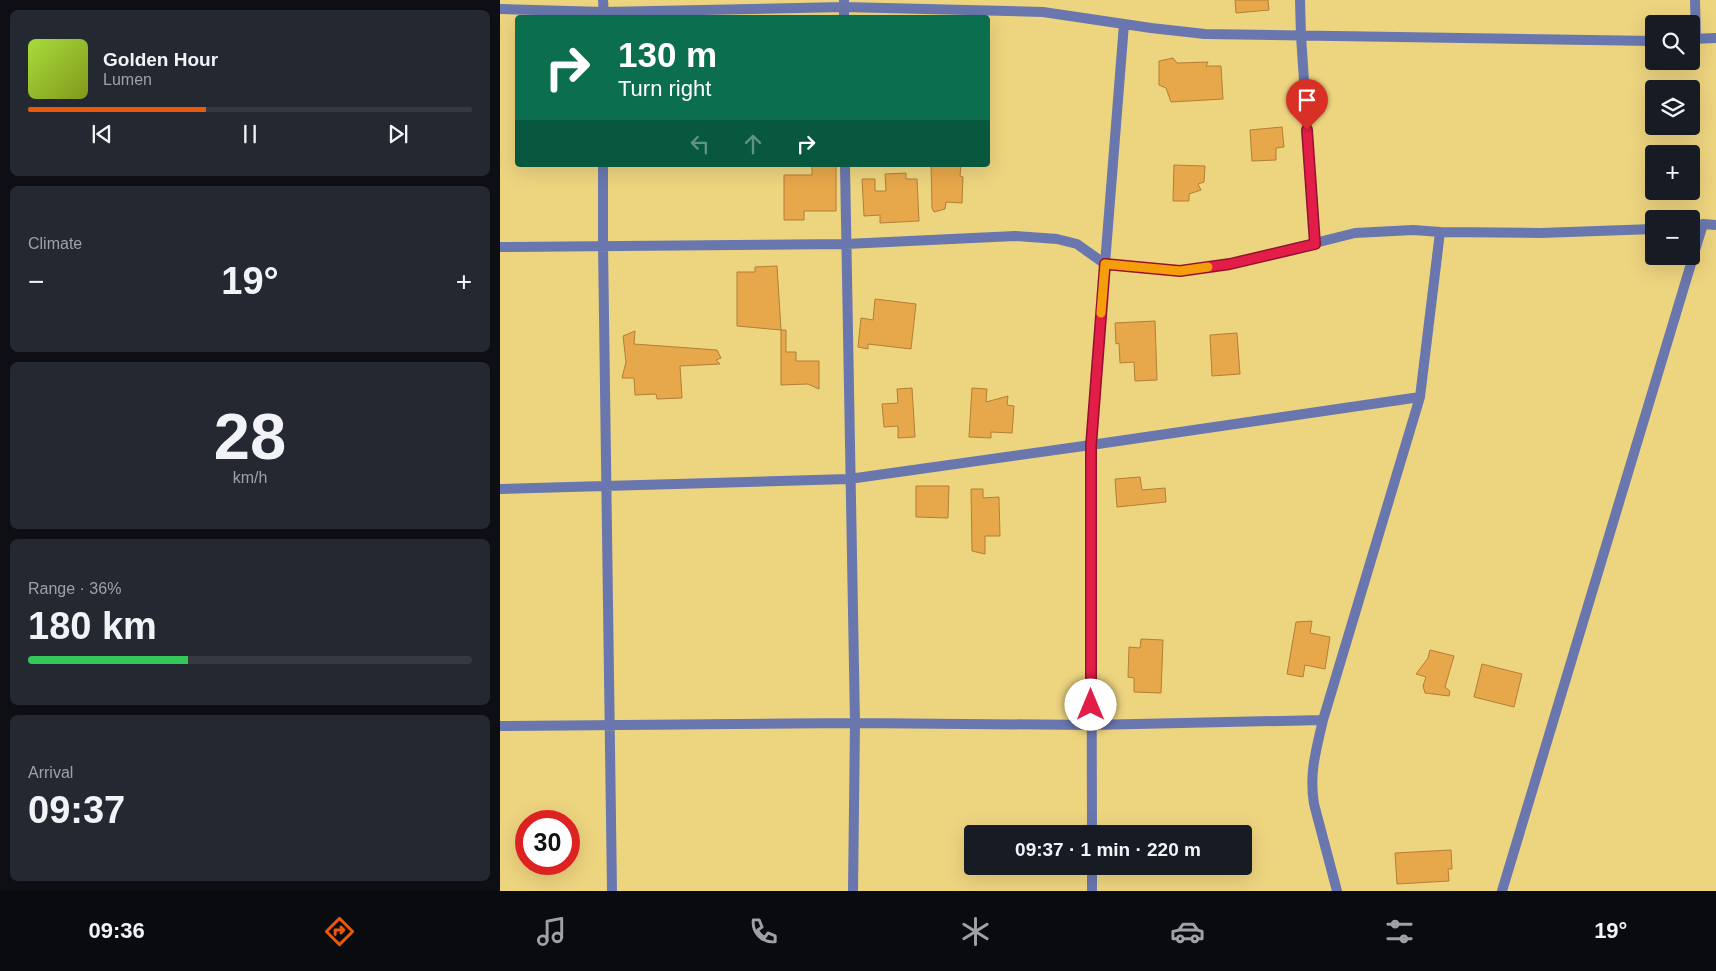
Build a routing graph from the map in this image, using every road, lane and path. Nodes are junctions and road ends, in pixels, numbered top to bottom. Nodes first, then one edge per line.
1 (603, 0) edge
2 (1300, 0) edge
3 (1696, 0) edge
4 (844, 8) edge
5 (500, 9) edge
6 (604, 15) edge
7 (1695, 15) edge
8 (1124, 24) junction
9 (1301, 36) junction
10 (1700, 38) edge
11 (1716, 38) edge
12 (1645, 41) edge
13 (603, 167) edge
14 (845, 167) edge
15 (1700, 224) edge
16 (1703, 224) junction
17 (1716, 225) edge
18 (1645, 229) edge
19 (1440, 232) junction
20 (846, 244) junction
21 (1315, 244) junction
22 (603, 245) junction
23 (500, 247) edge
24 (1105, 264) junction
25 (1420, 397) junction
26 (1091, 446) junction
27 (849, 479) junction
28 (607, 487) junction
29 (500, 490) edge
30 (1323, 720) junction
31 (855, 723) junction
32 (610, 725) junction
33 (1091, 725) junction
34 (500, 726) edge
35 (1092, 825) edge
36 (1092, 875) edge
37 (612, 891) edge
38 (853, 891) edge
39 (1092, 891) edge
40 (1337, 891) edge
41 (1502, 891) edge

1 - 6 street
2 - 9 street
3 - 7 street
4 - 6 street
4 - 8 street
5 - 6 street
8 - 9 street
8 - 24 street
9 - 12 street
9 - 21 street
10 - 11 street
13 - 22 street
14 - 20 street
15 - 16 street
16 - 17 street
16 - 41 street
18 - 19 street
19 - 21 street
19 - 25 street
20 - 22 street
20 - 24 street
20 - 27 street
21 - 24 street
22 - 23 street
22 - 28 street
24 - 26 street
25 - 26 street
25 - 30 street
26 - 27 street
26 - 33 street
27 - 28 street
27 - 31 street
28 - 29 street
28 - 32 street
30 - 33 street
30 - 40 street
31 - 32 street
31 - 33 street
31 - 38 street
32 - 34 street
32 - 37 street
33 - 35 street
36 - 39 street

